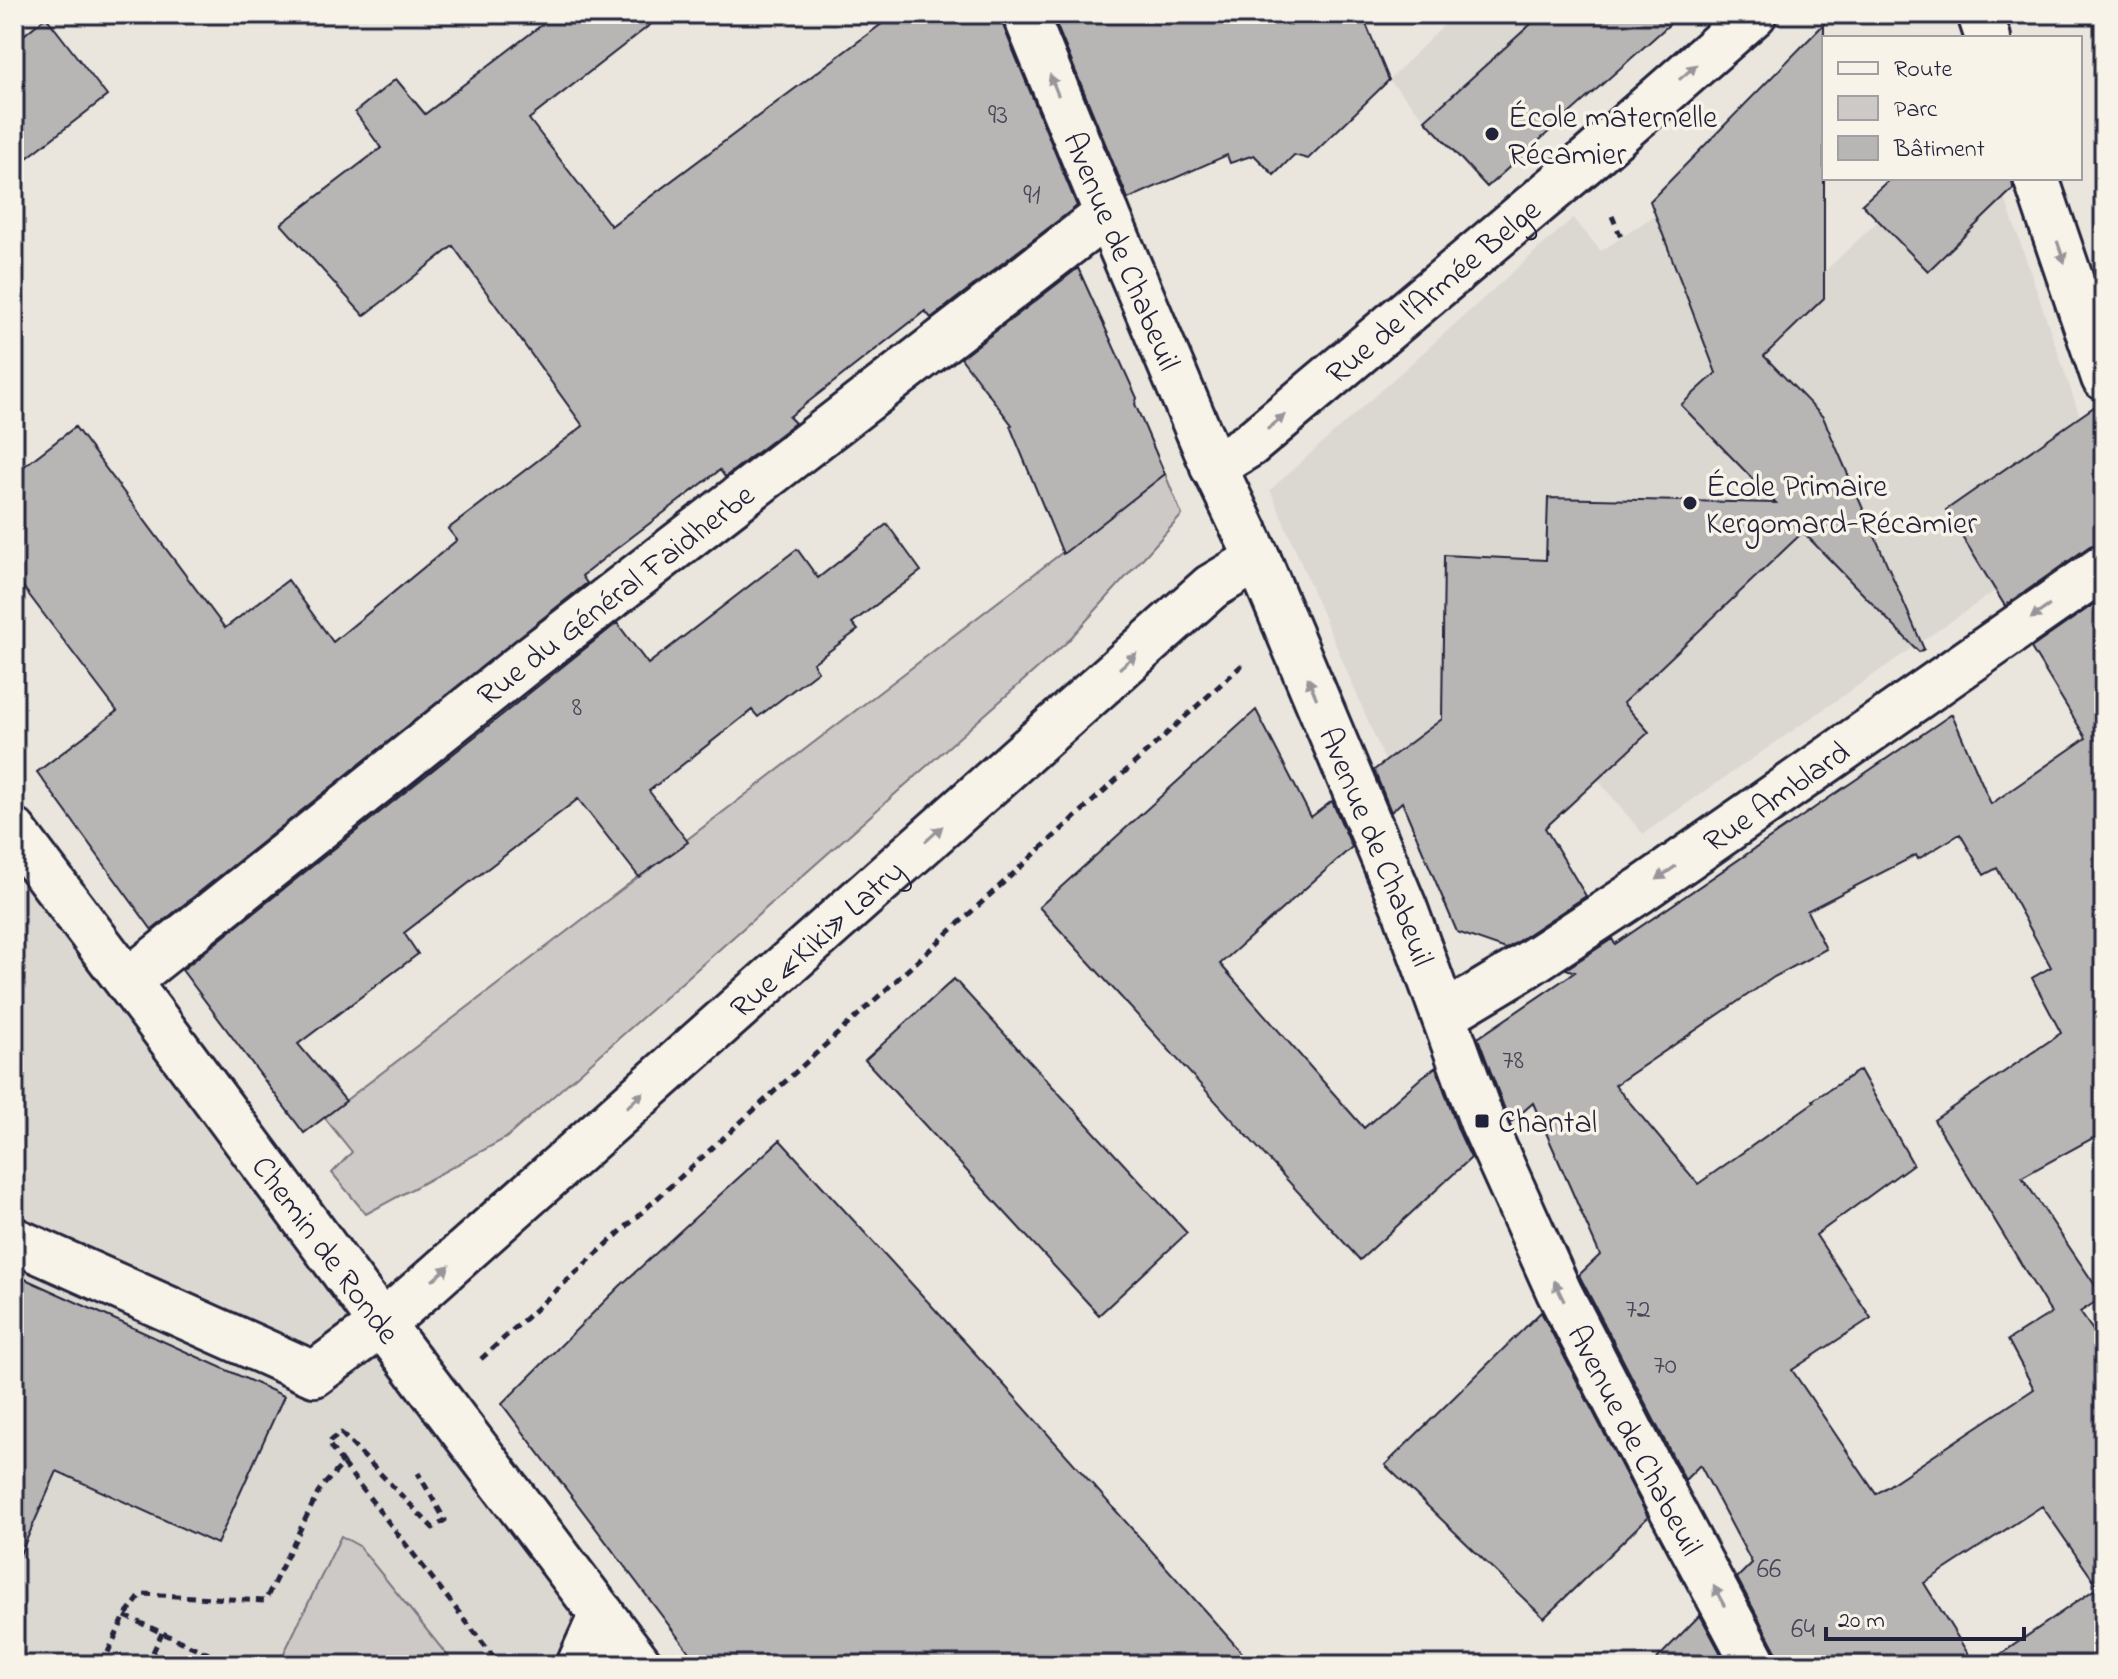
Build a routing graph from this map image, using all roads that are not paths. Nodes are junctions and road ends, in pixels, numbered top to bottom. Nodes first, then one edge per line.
1 (1025, 14) edge
2 (1754, 14) edge
3 (1980, 14) edge
4 (1987, 36) edge
5 (2037, 180) edge
6 (1107, 214) junction
7 (2104, 378) edge
8 (1213, 467) junction
9 (2104, 567) edge
10 (1264, 574) junction
11 (14, 831) edge
12 (128, 981) junction
13 (1444, 1015) junction
14 (14, 1240) edge
15 (382, 1324) junction
16 (602, 1614) junction
17 (579, 1665) edge
18 (640, 1665) edge
19 (1755, 1665) edge

6 -> 1 street, Avenue de Chabeuil
8 -> 2 street, Rue de l'Armée Belge
3 - 4 street
5 -> 7 street
6 - 8 street, Avenue de Chabeuil
6 - 12 street, Rue du Général Faidherbe
8 - 10 street, Avenue de Chabeuil
9 -> 13 street, Rue Amblard
13 -> 10 street, Avenue de Chabeuil
15 -> 10 street, Rue «Kiki» Latry
11 - 12 street, Chemin de Ronde
12 - 15 street, Chemin de Ronde
19 -> 13 street, Avenue de Chabeuil
14 - 15 street, Rue «Kiki» Latry
15 - 16 street, Chemin de Ronde
16 - 17 street
16 - 18 street, Chemin de Ronde

